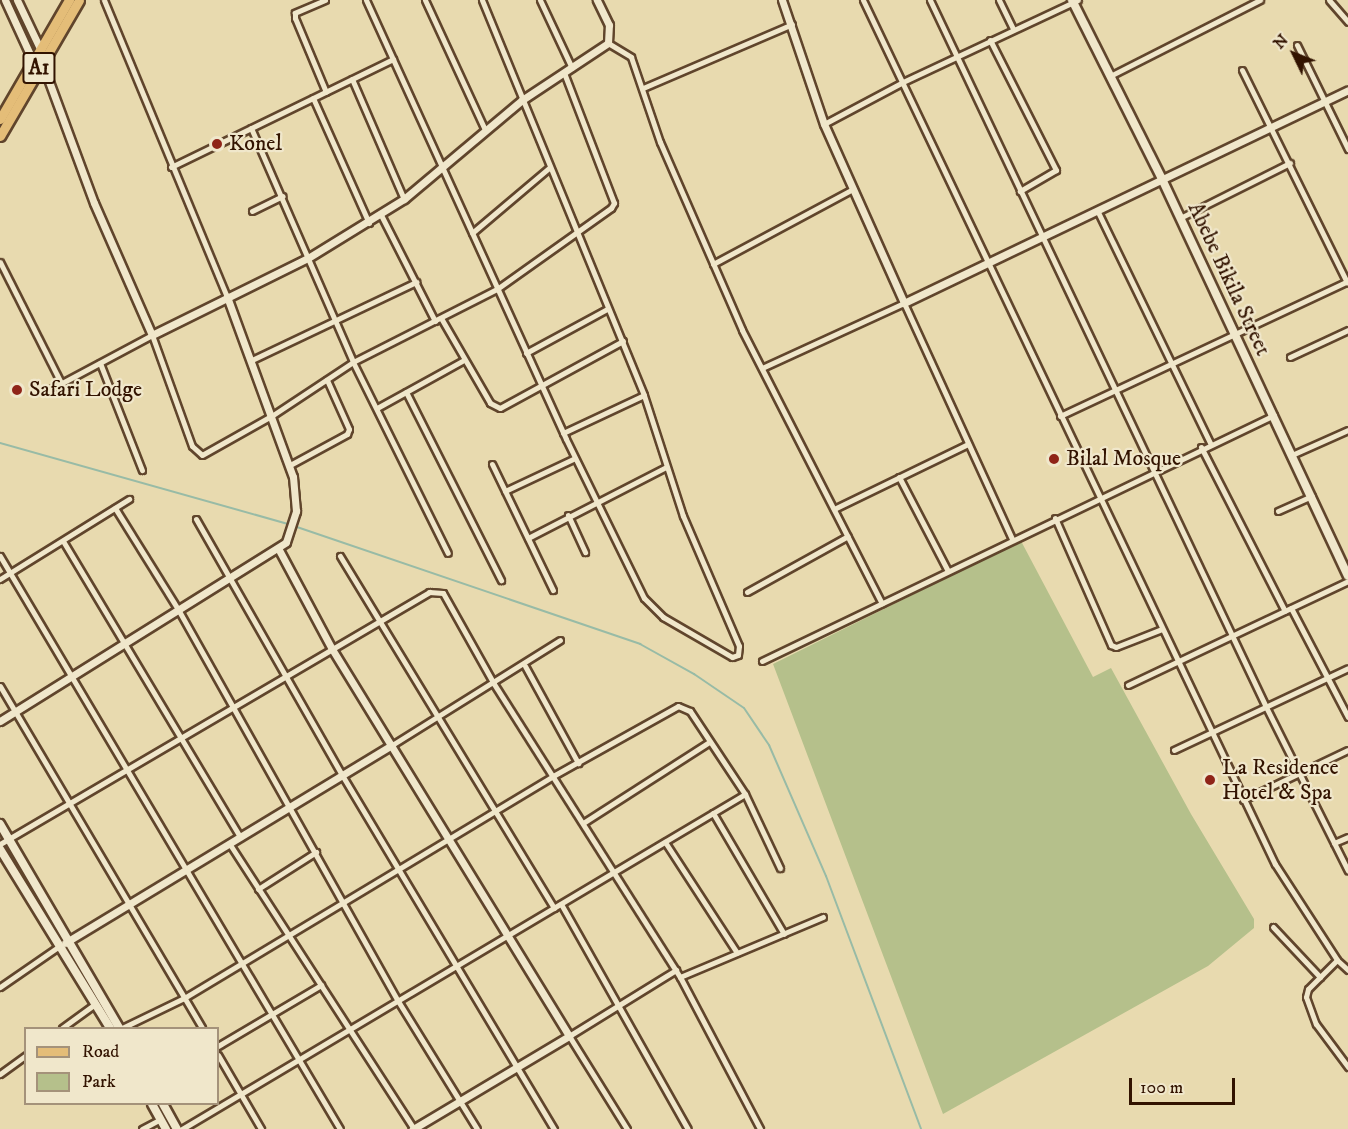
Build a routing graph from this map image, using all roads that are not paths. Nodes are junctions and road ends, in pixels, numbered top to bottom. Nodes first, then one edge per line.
1 (5, 0) edge
2 (17, 0) edge
3 (69, 0) edge
4 (79, 0) edge
5 (104, 0) edge
6 (325, 0) edge
7 (366, 0) edge
8 (425, 0) edge
9 (482, 0) edge
10 (540, 0) edge
11 (597, 0) edge
12 (782, 0) edge
13 (863, 0) edge
14 (930, 0) edge
15 (999, 0) edge
16 (1260, 0) edge
17 (1329, 0) edge
18 (1074, 1) edge
19 (1348, 22) edge
20 (792, 24) junction
21 (1013, 29) junction
22 (990, 40) junction
23 (611, 45) junction
24 (1297, 45) dead end
25 (40, 48) junction
26 (956, 56) junction
27 (45, 59) junction
28 (393, 59) junction
29 (33, 61) junction
30 (572, 68) junction
31 (1242, 70) dead end
32 (37, 71) junction
33 (564, 73) junction
34 (1112, 75) junction
35 (47, 76) junction
36 (352, 79) junction
37 (903, 81) junction
38 (643, 88) junction
39 (1348, 90) edge
40 (326, 92) junction
41 (313, 98) junction
42 (522, 100) junction
43 (1325, 101) junction
44 (0, 119) edge
45 (824, 124) junction
46 (1272, 126) junction
47 (251, 128) junction
48 (485, 130) junction
49 (0, 136) edge
50 (1348, 149) edge
51 (1290, 163) junction
52 (441, 166) junction
53 (171, 167) junction
54 (550, 167) junction
55 (1162, 179) junction
56 (853, 189) junction
57 (1020, 190) junction
58 (282, 196) junction
59 (404, 199) junction
60 (1097, 210) junction
61 (252, 211) dead end
62 (381, 215) junction
63 (1180, 218) junction
64 (369, 223) junction
65 (472, 233) junction
66 (577, 233) junction
67 (1041, 237) junction
68 (308, 258) junction
69 (0, 262) edge
70 (987, 263) junction
71 (714, 264) junction
72 (416, 282) junction
73 (1348, 282) edge
74 (497, 289) junction
75 (227, 297) junction
76 (904, 303) junction
77 (607, 309) junction
78 (335, 319) junction
79 (438, 320) junction
80 (1348, 330) edge
81 (1235, 333) junction
82 (152, 335) junction
83 (623, 341) junction
84 (526, 353) junction
85 (1290, 357) dead end
86 (252, 360) junction
87 (464, 360) junction
88 (353, 362) junction
89 (1172, 362) junction
90 (100, 363) junction
91 (762, 368) junction
92 (327, 380) junction
93 (61, 383) junction
94 (540, 383) junction
95 (1114, 389) junction
96 (47, 392) dead end
97 (406, 392) junction
98 (644, 395) junction
99 (377, 408) junction
100 (273, 415) junction
101 (1275, 415) junction
102 (1060, 416) junction
103 (1348, 430) edge
104 (563, 433) junction
105 (1210, 443) junction
106 (968, 444) junction
107 (1201, 447) junction
108 (1294, 454) junction
109 (575, 458) junction
110 (492, 464) dead end
111 (290, 465) junction
112 (666, 466) junction
113 (142, 470) dead end
114 (1153, 471) junction
115 (900, 477) junction
116 (505, 491) junction
117 (1312, 496) junction
118 (1099, 497) junction
119 (129, 499) dead end
120 (596, 500) junction
121 (115, 508) junction
122 (834, 509) junction
123 (1278, 511) dead end
124 (568, 515) junction
125 (1055, 518) junction
126 (196, 519) dead end
127 (848, 536) junction
128 (528, 538) junction
129 (1012, 540) junction
130 (63, 541) junction
131 (278, 548) junction
132 (585, 552) dead end
133 (448, 553) dead end
134 (0, 556) edge
135 (340, 556) dead end
136 (948, 571) junction
137 (10, 573) junction
138 (1348, 576) edge
139 (0, 579) edge
140 (229, 580) junction
141 (501, 580) dead end
142 (1348, 581) edge
143 (553, 590) dead end
144 (747, 592) dead end
145 (882, 603) junction
146 (1288, 610) junction
147 (179, 611) junction
148 (380, 620) junction
149 (1162, 629) junction
150 (1232, 636) junction
151 (560, 640) dead end
152 (125, 645) junction
153 (332, 649) junction
154 (762, 661) dead end
155 (1177, 661) junction
156 (525, 666) junction
157 (1348, 668) edge
158 (285, 676) junction
159 (1327, 678) junction
160 (70, 679) junction
161 (494, 684) junction
162 (1128, 685) dead end
163 (0, 686) edge
164 (232, 707) junction
165 (1266, 707) junction
166 (15, 713) junction
167 (439, 717) junction
168 (1348, 717) edge
169 (0, 721) edge
170 (1210, 733) junction
171 (181, 737) junction
172 (710, 742) junction
173 (392, 745) junction
174 (1174, 750) dead end
175 (1348, 750) edge
176 (578, 763) junction
177 (125, 770) junction
178 (1299, 773) junction
179 (342, 776) junction
180 (553, 776) junction
181 (745, 794) junction
182 (1244, 800) junction
183 (69, 803) junction
184 (290, 807) junction
185 (495, 811) junction
186 (713, 813) junction
187 (583, 823) junction
188 (0, 824) edge
189 (240, 837) junction
190 (1348, 837) edge
191 (9, 838) junction
192 (449, 839) junction
193 (665, 842) junction
194 (0, 843) edge
195 (229, 843) junction
196 (1334, 843) junction
197 (0, 849) edge
198 (316, 852) junction
199 (400, 868) junction
200 (780, 868) dead end
201 (183, 871) junction
202 (1348, 871) edge
203 (614, 872) junction
204 (258, 889) junction
205 (345, 901) junction
206 (128, 904) junction
207 (561, 904) junction
208 (554, 908) junction
209 (823, 917) dead end
210 (1273, 927) dead end
211 (784, 934) junction
212 (288, 935) junction
213 (506, 937) junction
214 (70, 940) junction
215 (58, 947) junction
216 (737, 953) junction
217 (1337, 960) junction
218 (240, 964) junction
219 (456, 966) junction
220 (676, 970) junction
221 (1348, 970) edge
222 (680, 977) junction
223 (1320, 977) junction
224 (321, 985) junction
225 (0, 987) edge
226 (184, 998) junction
227 (398, 1001) junction
228 (95, 1004) junction
229 (619, 1005) junction
230 (270, 1014) junction
231 (65, 1027) edge
232 (109, 1027) edge
233 (120, 1027) edge
234 (125, 1027) edge
235 (201, 1027) edge
236 (351, 1029) junction
237 (569, 1036) junction
238 (219, 1045) edge
239 (24, 1056) edge
240 (219, 1057) edge
241 (299, 1060) junction
242 (518, 1067) junction
243 (1348, 1067) edge
244 (0, 1074) edge
245 (241, 1094) junction
246 (460, 1102) junction
247 (153, 1105) edge
248 (164, 1105) edge
249 (161, 1119) junction
250 (142, 1129) edge
251 (166, 1129) edge
252 (177, 1129) edge
253 (183, 1129) edge
254 (261, 1129) edge
255 (340, 1129) edge
256 (414, 1129) edge
257 (477, 1129) edge
258 (554, 1129) edge
259 (627, 1129) edge
260 (688, 1129) edge
261 (760, 1129) edge

1 - 29 street
2 - 25 street
3 - 25 main road, A1
4 - 27 main road, A1
5 - 53 street
6 - 40 street
7 - 28 street
8 - 48 street
9 - 42 street
10 - 30 street
11 - 23 street
12 - 20 street
13 - 37 street
14 - 26 street
15 - 21 street
16 - 34 street
17 - 19 street
18 - 21 street
18 - 34 main road, Abebe Bikila Street
20 - 38 street
20 - 45 street
21 - 22 street
22 - 26 street
22 - 57 street
23 - 30 street
23 - 38 street
24 - 43 street
25 - 27 street
25 - 29 main road, A1
26 - 37 street
26 - 57 street
27 - 32 main road, A1
27 - 35 street
28 - 36 street
28 - 52 street
29 - 32 street
29 - 44 main road, A1
30 - 33 street
31 - 46 street
32 - 35 street
32 - 49 main road, A1
33 - 42 street
33 - 66 street
34 - 55 main road, Abebe Bikila Street
35 - 82 street
36 - 40 street
36 - 59 street
37 - 45 street
37 - 70 street
38 - 71 street
39 - 43 street
40 - 41 street
41 - 47 street
41 - 64 street
42 - 48 street
42 - 54 street
43 - 46 street
43 - 50 street
45 - 56 street
46 - 51 street
46 - 55 street
47 - 53 street
47 - 58 street
48 - 52 street
51 - 63 street
51 - 73 street
52 - 59 street
52 - 65 street
53 - 75 street
54 - 65 street
54 - 66 street
55 - 60 street
55 - 63 main road, Abebe Bikila Street
56 - 71 street
56 - 76 street
57 - 67 street
58 - 61 street
58 - 68 street
59 - 62 street
60 - 67 street
60 - 89 street
62 - 64 street
62 - 72 street
63 - 81 main road, Abebe Bikila Street
64 - 68 street
65 - 74 street
66 - 74 street
66 - 77 street
67 - 70 street
67 - 95 street
68 - 75 street
68 - 78 street
69 - 93 street
70 - 76 street
70 - 102 street
71 - 91 street
72 - 78 street
72 - 79 street
73 - 81 street
74 - 79 street
74 - 84 street
75 - 82 street
75 - 86 street
76 - 91 street
76 - 106 street
77 - 83 street
77 - 84 street
78 - 86 street
78 - 88 street
79 - 87 street
79 - 88 street
80 - 85 street
81 - 89 street
81 - 101 main road, Abebe Bikila Street
82 - 90 street
82 - 100 street
83 - 94 street
83 - 98 street
84 - 94 street
86 - 100 street
87 - 94 street
87 - 97 street
88 - 92 street
88 - 99 street
89 - 95 street
89 - 105 street
90 - 93 street
90 - 113 street
91 - 122 street
92 - 100 street
92 - 111 street
93 - 96 street
94 - 104 street
95 - 102 street
95 - 114 street
97 - 99 street
97 - 141 street
98 - 104 street
98 - 112 street
99 - 133 street
100 - 111 street
101 - 105 street
101 - 108 main road, Abebe Bikila Street
102 - 118 street
103 - 108 street
104 - 109 street
105 - 107 street
106 - 115 street
106 - 129 street
107 - 114 street
107 - 146 street
108 - 117 main road, Abebe Bikila Street
109 - 116 street
109 - 120 street
110 - 116 street
111 - 131 street
112 - 120 street
112 - 120 street
114 - 118 street
114 - 150 street
115 - 122 street
115 - 136 street
116 - 128 street
117 - 123 street
117 - 138 main road, Abebe Bikila Street
118 - 125 street
118 - 149 street
119 - 121 street
120 - 124 street
121 - 130 street
121 - 147 street
122 - 127 street
124 - 128 street
124 - 132 street
125 - 129 street
125 - 149 street
126 - 140 street
127 - 144 street
127 - 145 street
128 - 143 street
129 - 136 street
130 - 137 street
130 - 152 street
131 - 140 street
131 - 153 street
134 - 137 street
135 - 148 street
136 - 145 street
137 - 139 street
137 - 160 street
140 - 147 street
140 - 158 street
142 - 146 street
145 - 154 street
146 - 150 street
146 - 159 street
147 - 152 street
147 - 164 street
148 - 153 street
148 - 161 street
148 - 167 street
149 - 155 street
150 - 155 street
150 - 165 street
151 - 156 street
152 - 160 street
152 - 171 street
153 - 158 street
153 - 173 street
155 - 162 street
155 - 170 street
156 - 161 street
156 - 176 street
157 - 159 street
158 - 164 street
158 - 179 street
159 - 165 street
159 - 168 street
160 - 166 street
160 - 177 street
161 - 167 street
161 - 180 street
163 - 166 street
164 - 171 street
164 - 184 street
165 - 170 street
165 - 178 street
166 - 169 street
166 - 183 street
167 - 173 street
167 - 185 street
170 - 174 street
170 - 182 street
171 - 177 street
171 - 189 street
172 - 176 street
172 - 181 street
172 - 187 street
173 - 179 street
173 - 192 street
175 - 178 street
176 - 180 street
177 - 183 street
177 - 201 street
178 - 182 street
178 - 196 street
179 - 184 street
179 - 199 street
180 - 185 street
180 - 187 street
181 - 186 street
181 - 200 street
182 - 217 street
183 - 191 street
183 - 206 street
184 - 189 street
184 - 198 street
185 - 192 street
185 - 208 street
186 - 193 street
186 - 211 street
187 - 203 street
188 - 191 main road
189 - 195 street
190 - 196 street
191 - 194 street
191 - 214 main road
192 - 199 street
192 - 213 street
193 - 203 street
193 - 216 street
195 - 201 street
195 - 204 street
196 - 202 street
197 - 215 main road
198 - 204 street
198 - 205 street
199 - 205 street
199 - 219 street
201 - 206 street
201 - 218 street
203 - 207 street
203 - 220 street
204 - 212 street
205 - 212 street
205 - 227 street
206 - 214 street
206 - 226 street
207 - 208 street
207 - 229 street
208 - 213 street
209 - 211 street
210 - 223 street
211 - 216 street
212 - 218 street
212 - 224 street
213 - 219 street
213 - 237 street
214 - 215 street
214 - 233 main road
215 - 225 street
215 - 228 main road
216 - 222 street
217 - 221 street
217 - 223 street
218 - 226 street
218 - 230 street
219 - 227 street
219 - 242 street
220 - 222 street
220 - 229 street
222 - 261 street
223 - 243 street
224 - 230 street
224 - 236 street
226 - 234 street
226 - 235 street
227 - 236 street
227 - 246 street
228 - 231 street
228 - 232 main road
229 - 237 street
229 - 260 street
230 - 238 street
230 - 241 street
236 - 241 street
236 - 256 street
237 - 242 street
237 - 259 street
239 - 244 street
240 - 245 street
241 - 245 street
241 - 255 street
242 - 246 street
242 - 258 street
245 - 253 street
245 - 254 street
246 - 256 street
246 - 257 street
247 - 249 main road
248 - 252 main road
249 - 250 street
249 - 251 main road

